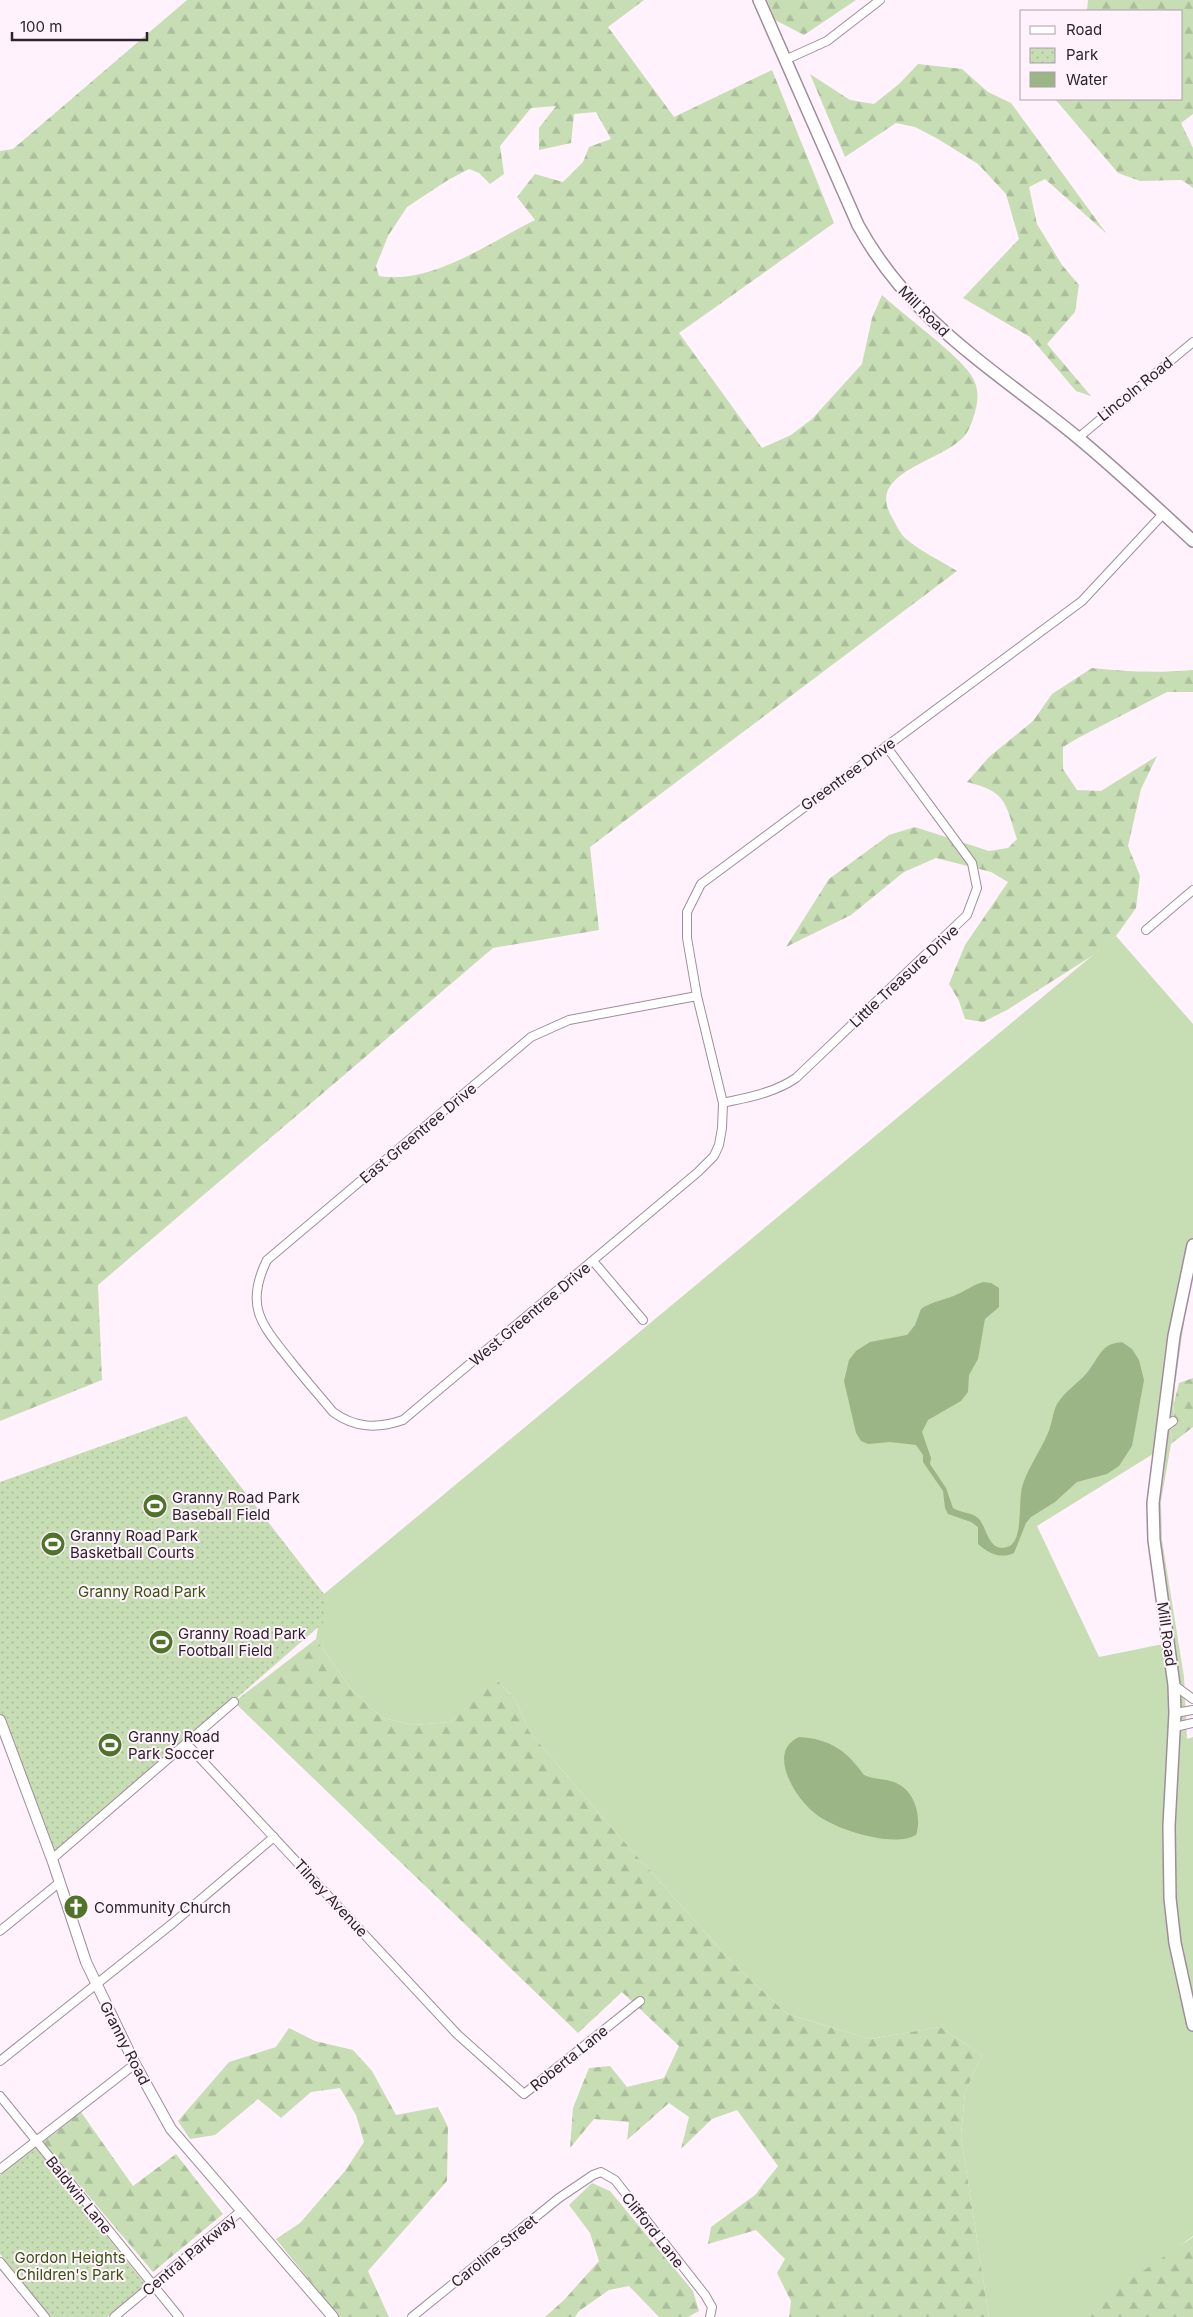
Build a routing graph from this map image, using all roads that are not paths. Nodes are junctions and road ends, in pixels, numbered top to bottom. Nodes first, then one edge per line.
1 (759, 0) edge
2 (880, 0) edge
3 (785, 60) junction
4 (1193, 342) edge
5 (1078, 438) junction
6 (1164, 514) junction
7 (1193, 541) edge
8 (886, 746) junction
9 (1193, 890) edge
10 (1146, 930) dead end
11 (697, 996) junction
12 (723, 1103) junction
13 (1193, 1245) edge
14 (593, 1261) junction
15 (644, 1320) dead end
16 (296, 1368) joint
17 (1173, 1420) dead end
18 (1162, 1429) junction
19 (1174, 1685) junction
20 (1193, 1698) edge
21 (234, 1702) dead end
22 (1193, 1710) edge
23 (1175, 1713) junction
24 (0, 1720) edge
25 (1193, 1723) edge
26 (1175, 1727) junction
27 (186, 1743) junction
28 (274, 1837) junction
29 (52, 1859) junction
30 (60, 1882) junction
31 (0, 1930) edge
32 (96, 1984) junction
33 (640, 2001) dead end
34 (1193, 2025) edge
35 (478, 2052) joint
36 (0, 2061) edge
37 (135, 2064) junction
38 (0, 2096) edge
39 (36, 2141) junction
40 (0, 2169) edge
41 (576, 2185) joint
42 (241, 2211) junction
43 (0, 2262) edge
44 (153, 2286) junction
45 (45, 2317) edge
46 (114, 2317) edge
47 (179, 2317) edge
48 (333, 2317) edge
49 (412, 2317) edge
50 (710, 2317) edge

1 - 3 main road, Mill Road
2 - 3 street
3 - 5 main road, Mill Road
4 - 5 street, Lincoln Road
5 - 6 main road, Mill Road
6 - 7 main road, Mill Road
6 - 8 street, Greentree Drive
8 - 11 street, Greentree Drive
8 - 12 street, Little Treasure Drive
9 - 10 street
11 - 12 street, Greentree Drive
11 - 16 street, East Greentree Drive
12 - 14 street, West Greentree Drive
13 - 18 main road, Mill Road
14 - 15 street
14 - 16 street, West Greentree Drive
17 - 18 street
18 - 19 main road, Mill Road
19 - 20 street
19 - 23 main road, Mill Road
21 - 27 street
22 - 23 street
23 - 26 main road, Mill Road
24 - 29 street, Granny Road
25 - 26 street
26 - 34 main road, Mill Road
27 - 28 street, Tilney Avenue
27 - 29 street
28 - 32 street
28 - 35 street, Tilney Avenue
29 - 30 street, Granny Road
30 - 31 street
30 - 32 street, Granny Road
32 - 36 street
32 - 37 street, Granny Road
33 - 35 street, Roberta Lane
37 - 39 street
37 - 42 street, Granny Road
38 - 39 street, Baldwin Lane
39 - 40 street
39 - 44 street, Baldwin Lane
41 - 49 street, Caroline Street
41 - 50 street, Clifford Lane
42 - 44 street, Central Parkway
42 - 48 street, Granny Road
43 - 45 street
44 - 46 street, Central Parkway
44 - 47 street, Baldwin Lane

